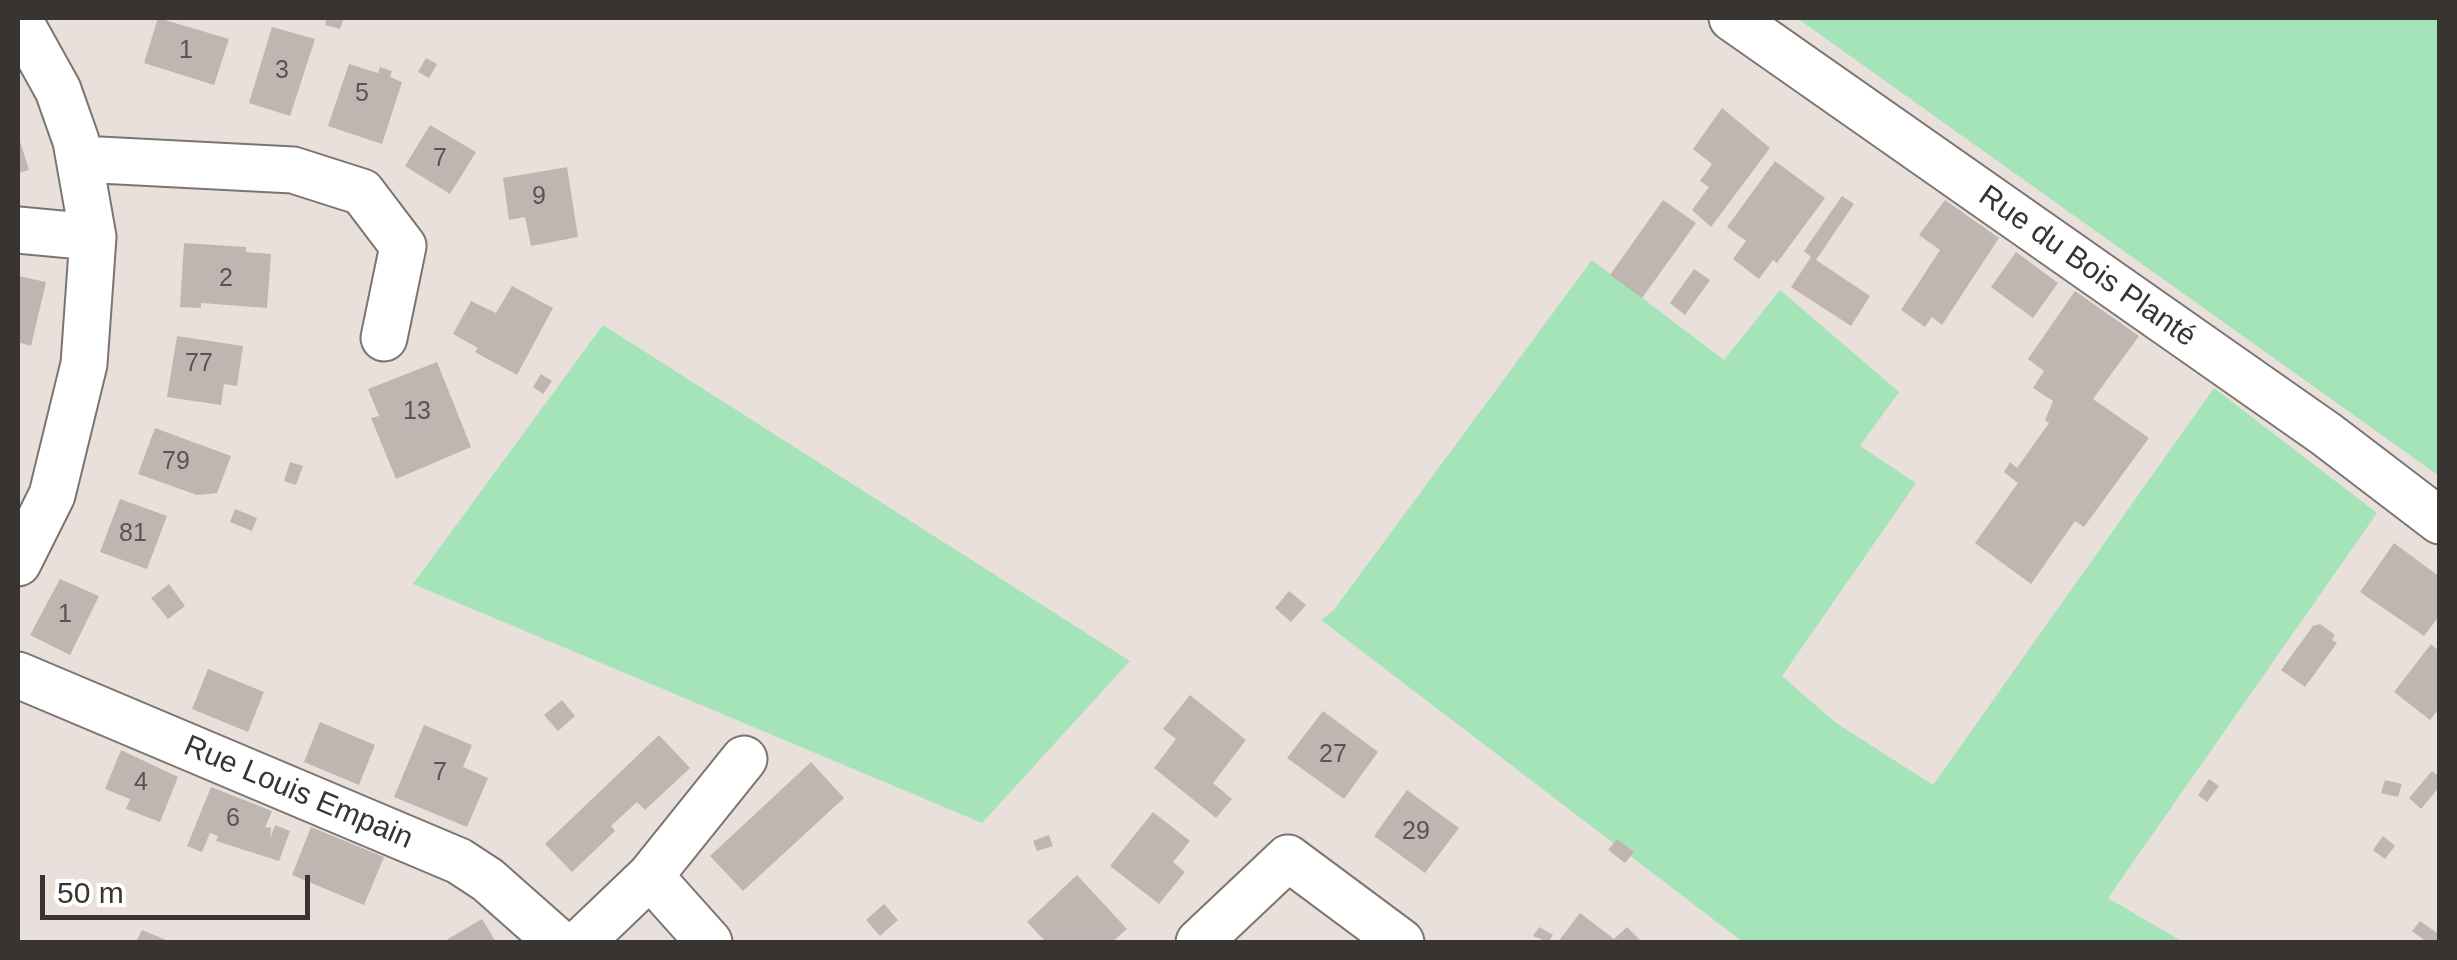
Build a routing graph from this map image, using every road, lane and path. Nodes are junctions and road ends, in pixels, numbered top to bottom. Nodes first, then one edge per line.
1 (18, 18) edge
2 (1732, 18) edge
3 (80, 159) junction
4 (18, 230) edge
5 (93, 237) junction
6 (384, 338) dead end
7 (2440, 520) edge
8 (18, 564) edge
9 (18, 676) edge
10 (744, 760) dead end
11 (650, 876) junction
12 (558, 942) edge
13 (582, 942) edge
14 (708, 942) edge
15 (1200, 942) edge
16 (1401, 942) edge

1 - 3 street
2 - 7 street, Rue du Bois Planté
3 - 5 street
3 - 6 street
4 - 5 street
5 - 8 street
9 - 12 street, Rue Louis Empain
10 - 11 street
11 - 13 street
11 - 14 street
15 - 16 street

